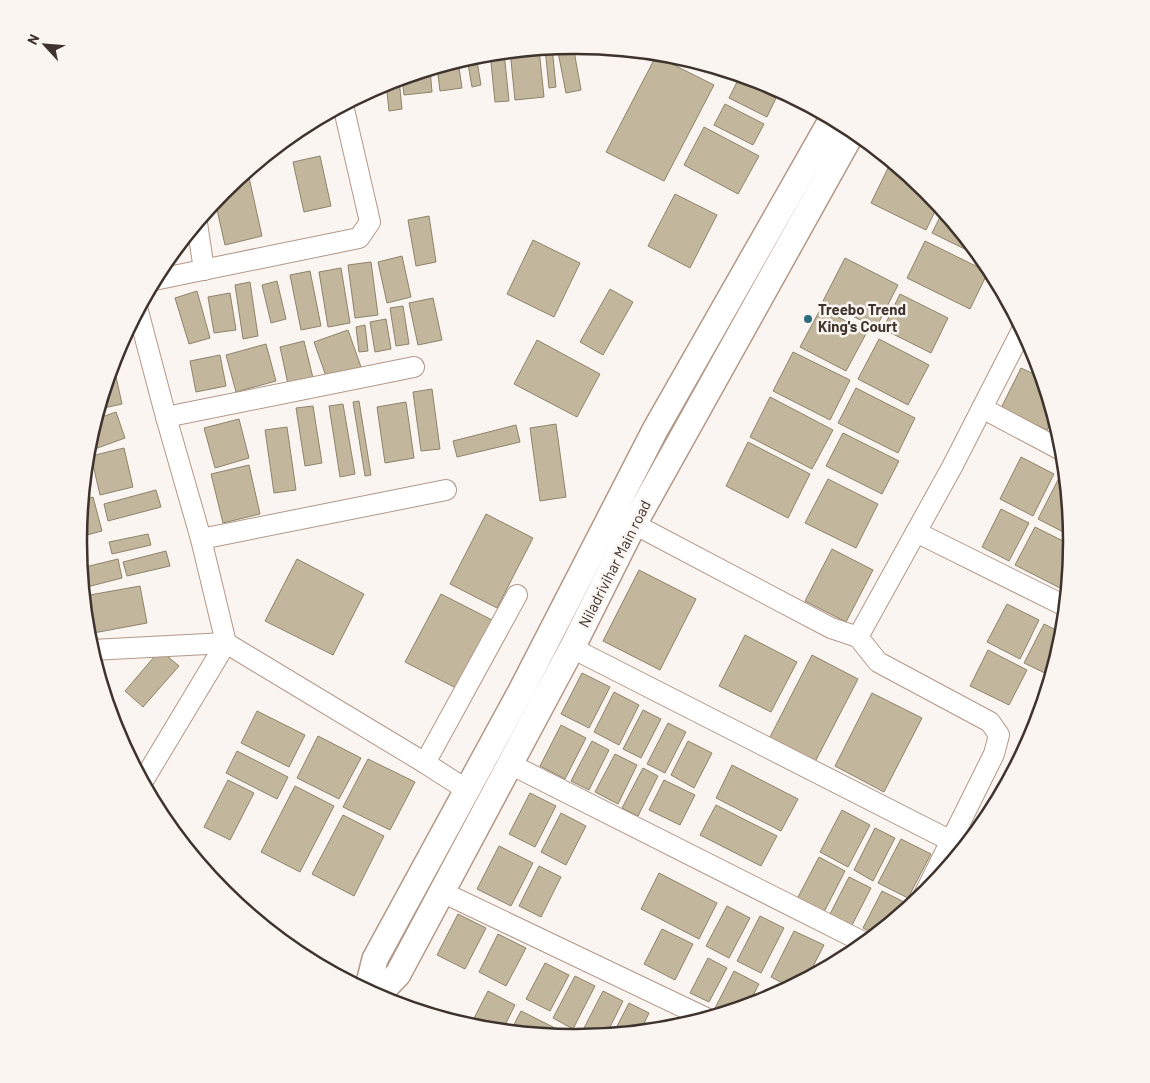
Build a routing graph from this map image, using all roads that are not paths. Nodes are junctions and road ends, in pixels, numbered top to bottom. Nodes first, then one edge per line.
1 (345, 112) edge
2 (829, 125) edge
3 (849, 138) edge
4 (198, 232) edge
5 (204, 270) junction
6 (165, 278) edge
7 (141, 321) edge
8 (1018, 338) edge
9 (414, 367) dead end
10 (982, 408) junction
11 (166, 416) junction
12 (1053, 446) edge
13 (446, 490) dead end
14 (634, 524) junction
15 (916, 532) junction
16 (201, 539) junction
17 (517, 595) dead end
18 (1059, 603) edge
19 (858, 637) junction
20 (226, 643) junction
21 (572, 648) junction
22 (100, 650) edge
23 (425, 763) junction
24 (510, 764) junction
25 (147, 774) edge
26 (467, 790) junction
27 (951, 841) junction
28 (937, 868) edge
29 (442, 892) junction
30 (857, 939) edge
31 (369, 983) edge
32 (383, 990) edge
33 (697, 1014) edge

1 - 5 street
2 - 26 street
3 - 14 street, Niladrivihar Main road
4 - 5 street
5 - 6 street
7 - 11 street
8 - 10 street
9 - 11 street
10 - 12 street
10 - 15 street
11 - 16 street
13 - 16 street
14 - 19 street
14 - 21 street, Niladrivihar Main road
15 - 18 street
15 - 19 street
16 - 20 street
17 - 23 street
19 - 27 street
20 - 22 street
20 - 23 street
20 - 25 street
21 - 24 street, Niladrivihar Main road
21 - 27 street
23 - 26 street
24 - 29 street, Niladrivihar Main road
24 - 30 street
26 - 31 street
27 - 28 street
29 - 32 street, Niladrivihar Main road
29 - 33 street

